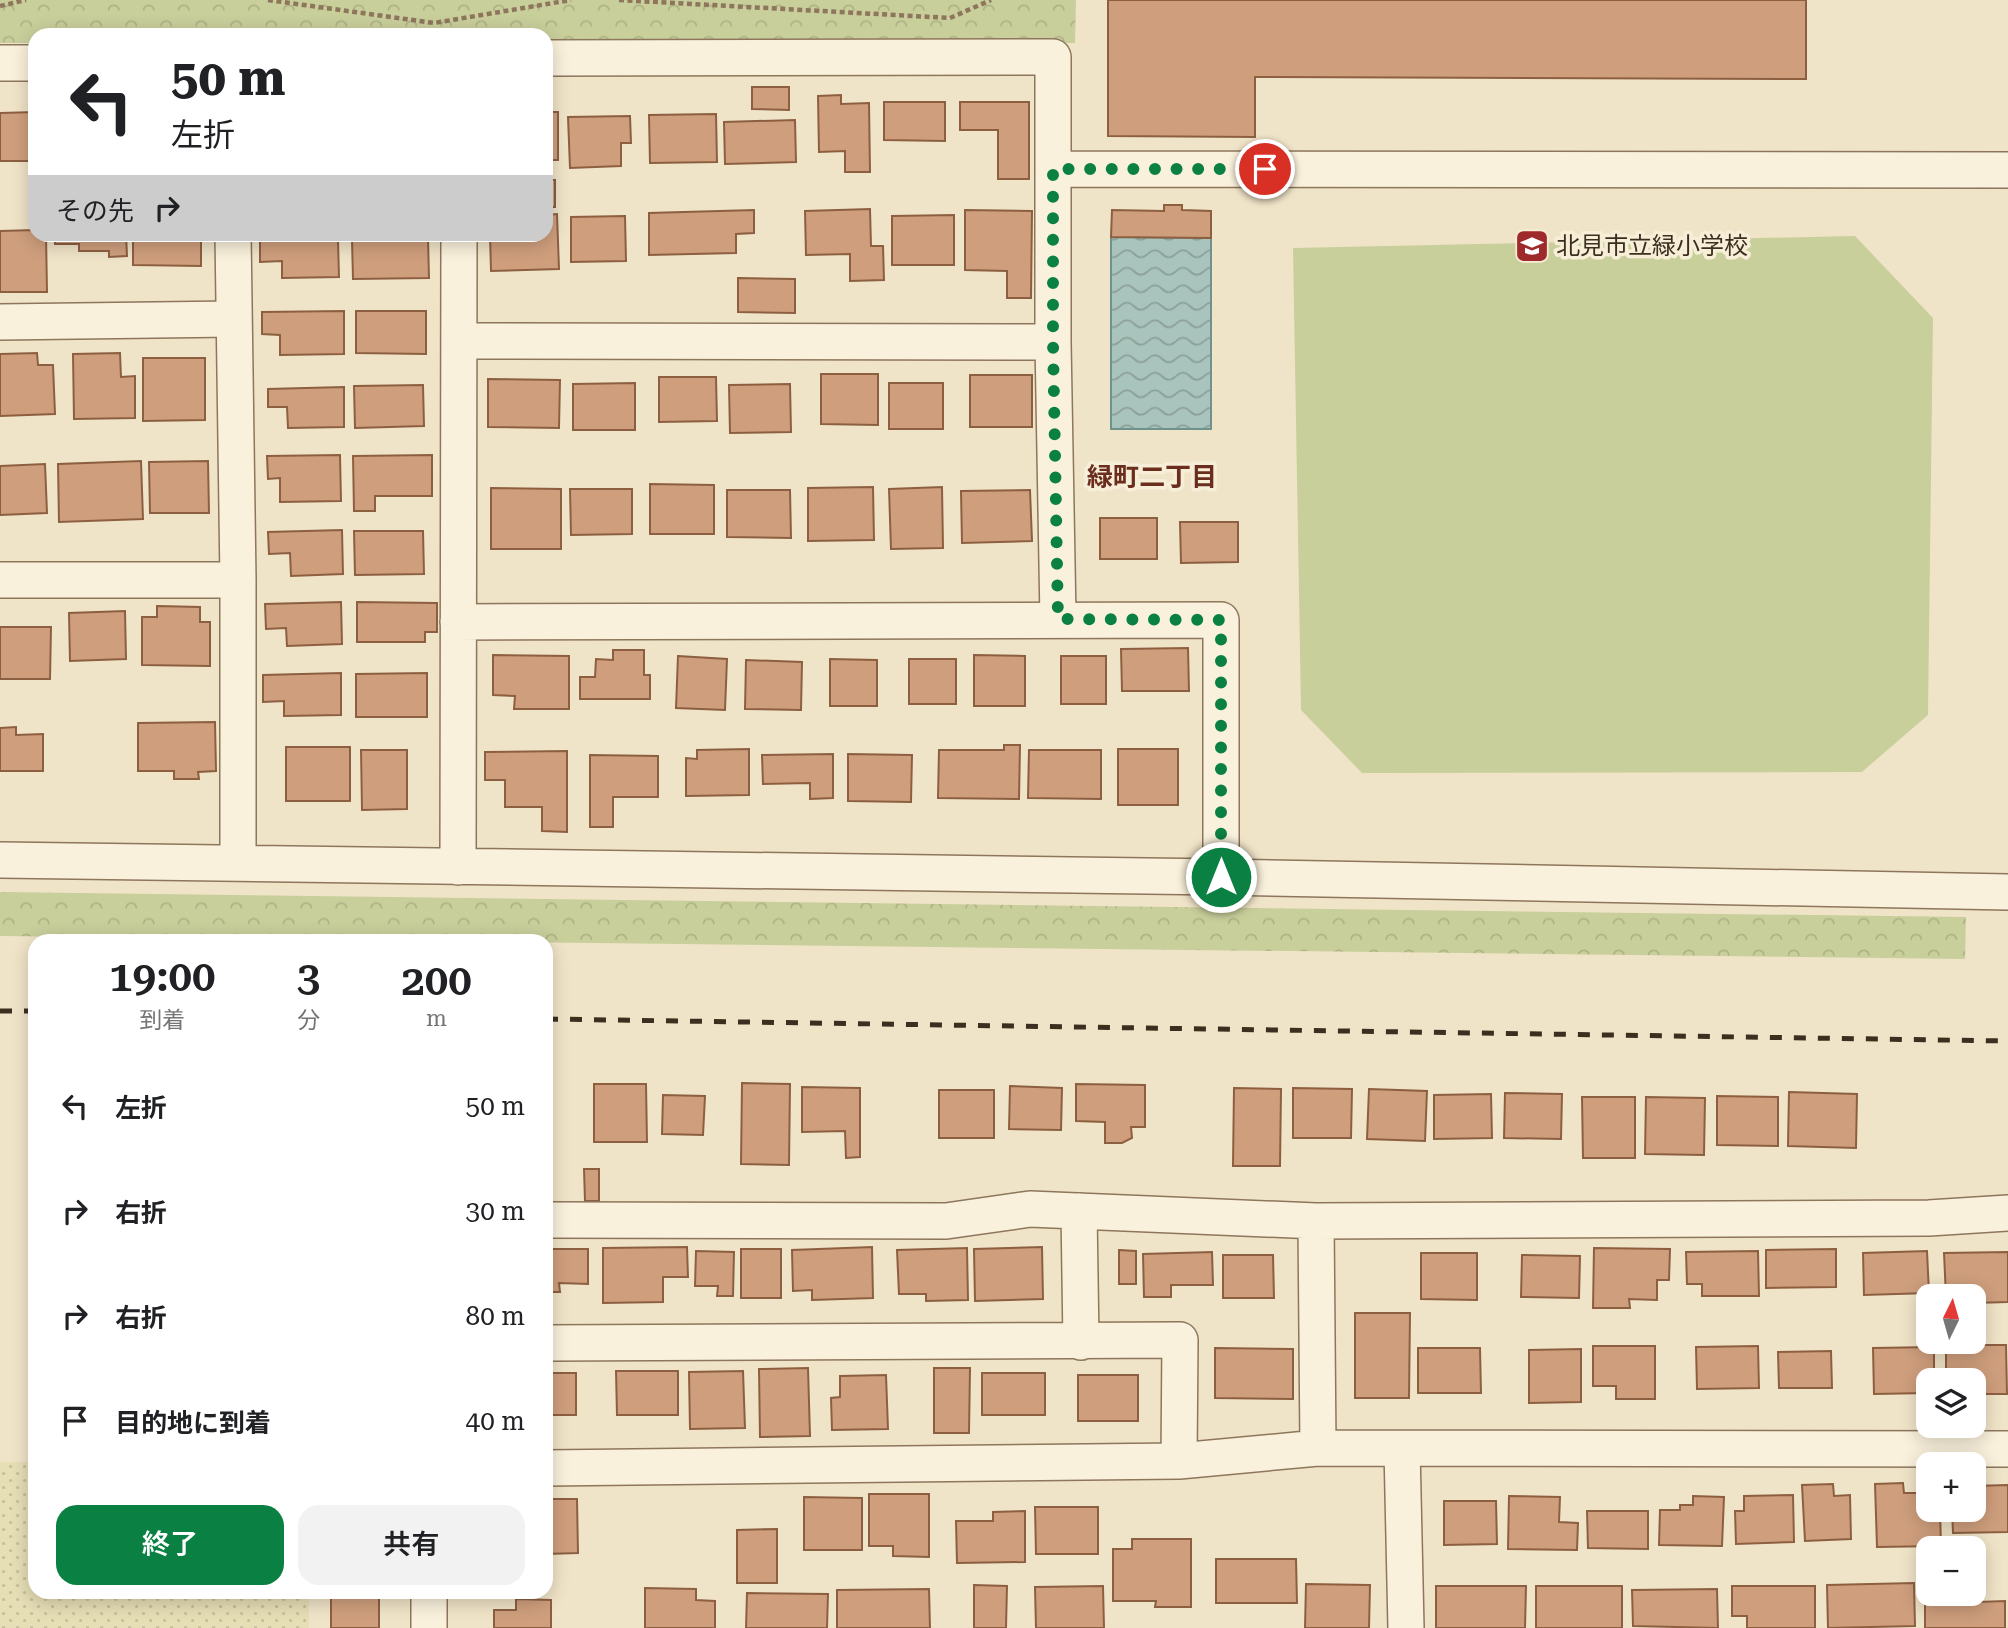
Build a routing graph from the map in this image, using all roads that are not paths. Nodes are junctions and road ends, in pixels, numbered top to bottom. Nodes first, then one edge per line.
1 (553, 58) edge
2 (0, 63) edge
3 (28, 63) edge
4 (1053, 169) junction
5 (2008, 170) edge
6 (233, 242) edge
7 (459, 242) edge
8 (233, 319) junction
9 (0, 322) edge
10 (460, 341) junction
11 (1053, 342) junction
12 (0, 579) edge
13 (238, 580) junction
14 (1058, 619) junction
15 (458, 622) junction
16 (0, 860) edge
17 (238, 863) junction
18 (458, 867) junction
19 (1221, 877) junction
20 (2008, 892) edge
21 (1079, 1211) junction
22 (2008, 1213) edge
23 (553, 1220) edge
24 (1316, 1221) junction
25 (1081, 1342) junction
26 (553, 1343) edge
27 (1318, 1448) junction
28 (1402, 1449) junction
29 (2008, 1449) edge
30 (1179, 1461) junction
31 (553, 1468) edge
32 (429, 1599) edge
33 (429, 1628) edge
34 (1406, 1628) edge

1 - 4 street
2 - 3 street
4 - 5 street
4 - 11 street
6 - 8 street
7 - 10 street
8 - 9 street
8 - 13 street
10 - 11 street
10 - 15 street
11 - 14 street
12 - 13 street
13 - 17 street
14 - 15 street
14 - 19 street
15 - 18 street
16 - 17 street
17 - 18 street
18 - 19 street
19 - 20 street
21 - 23 street
21 - 24 street
21 - 25 street
22 - 24 street
24 - 27 street
25 - 26 street
25 - 30 street
27 - 28 street
27 - 30 street
28 - 29 street
28 - 34 street
30 - 31 street
32 - 33 street

